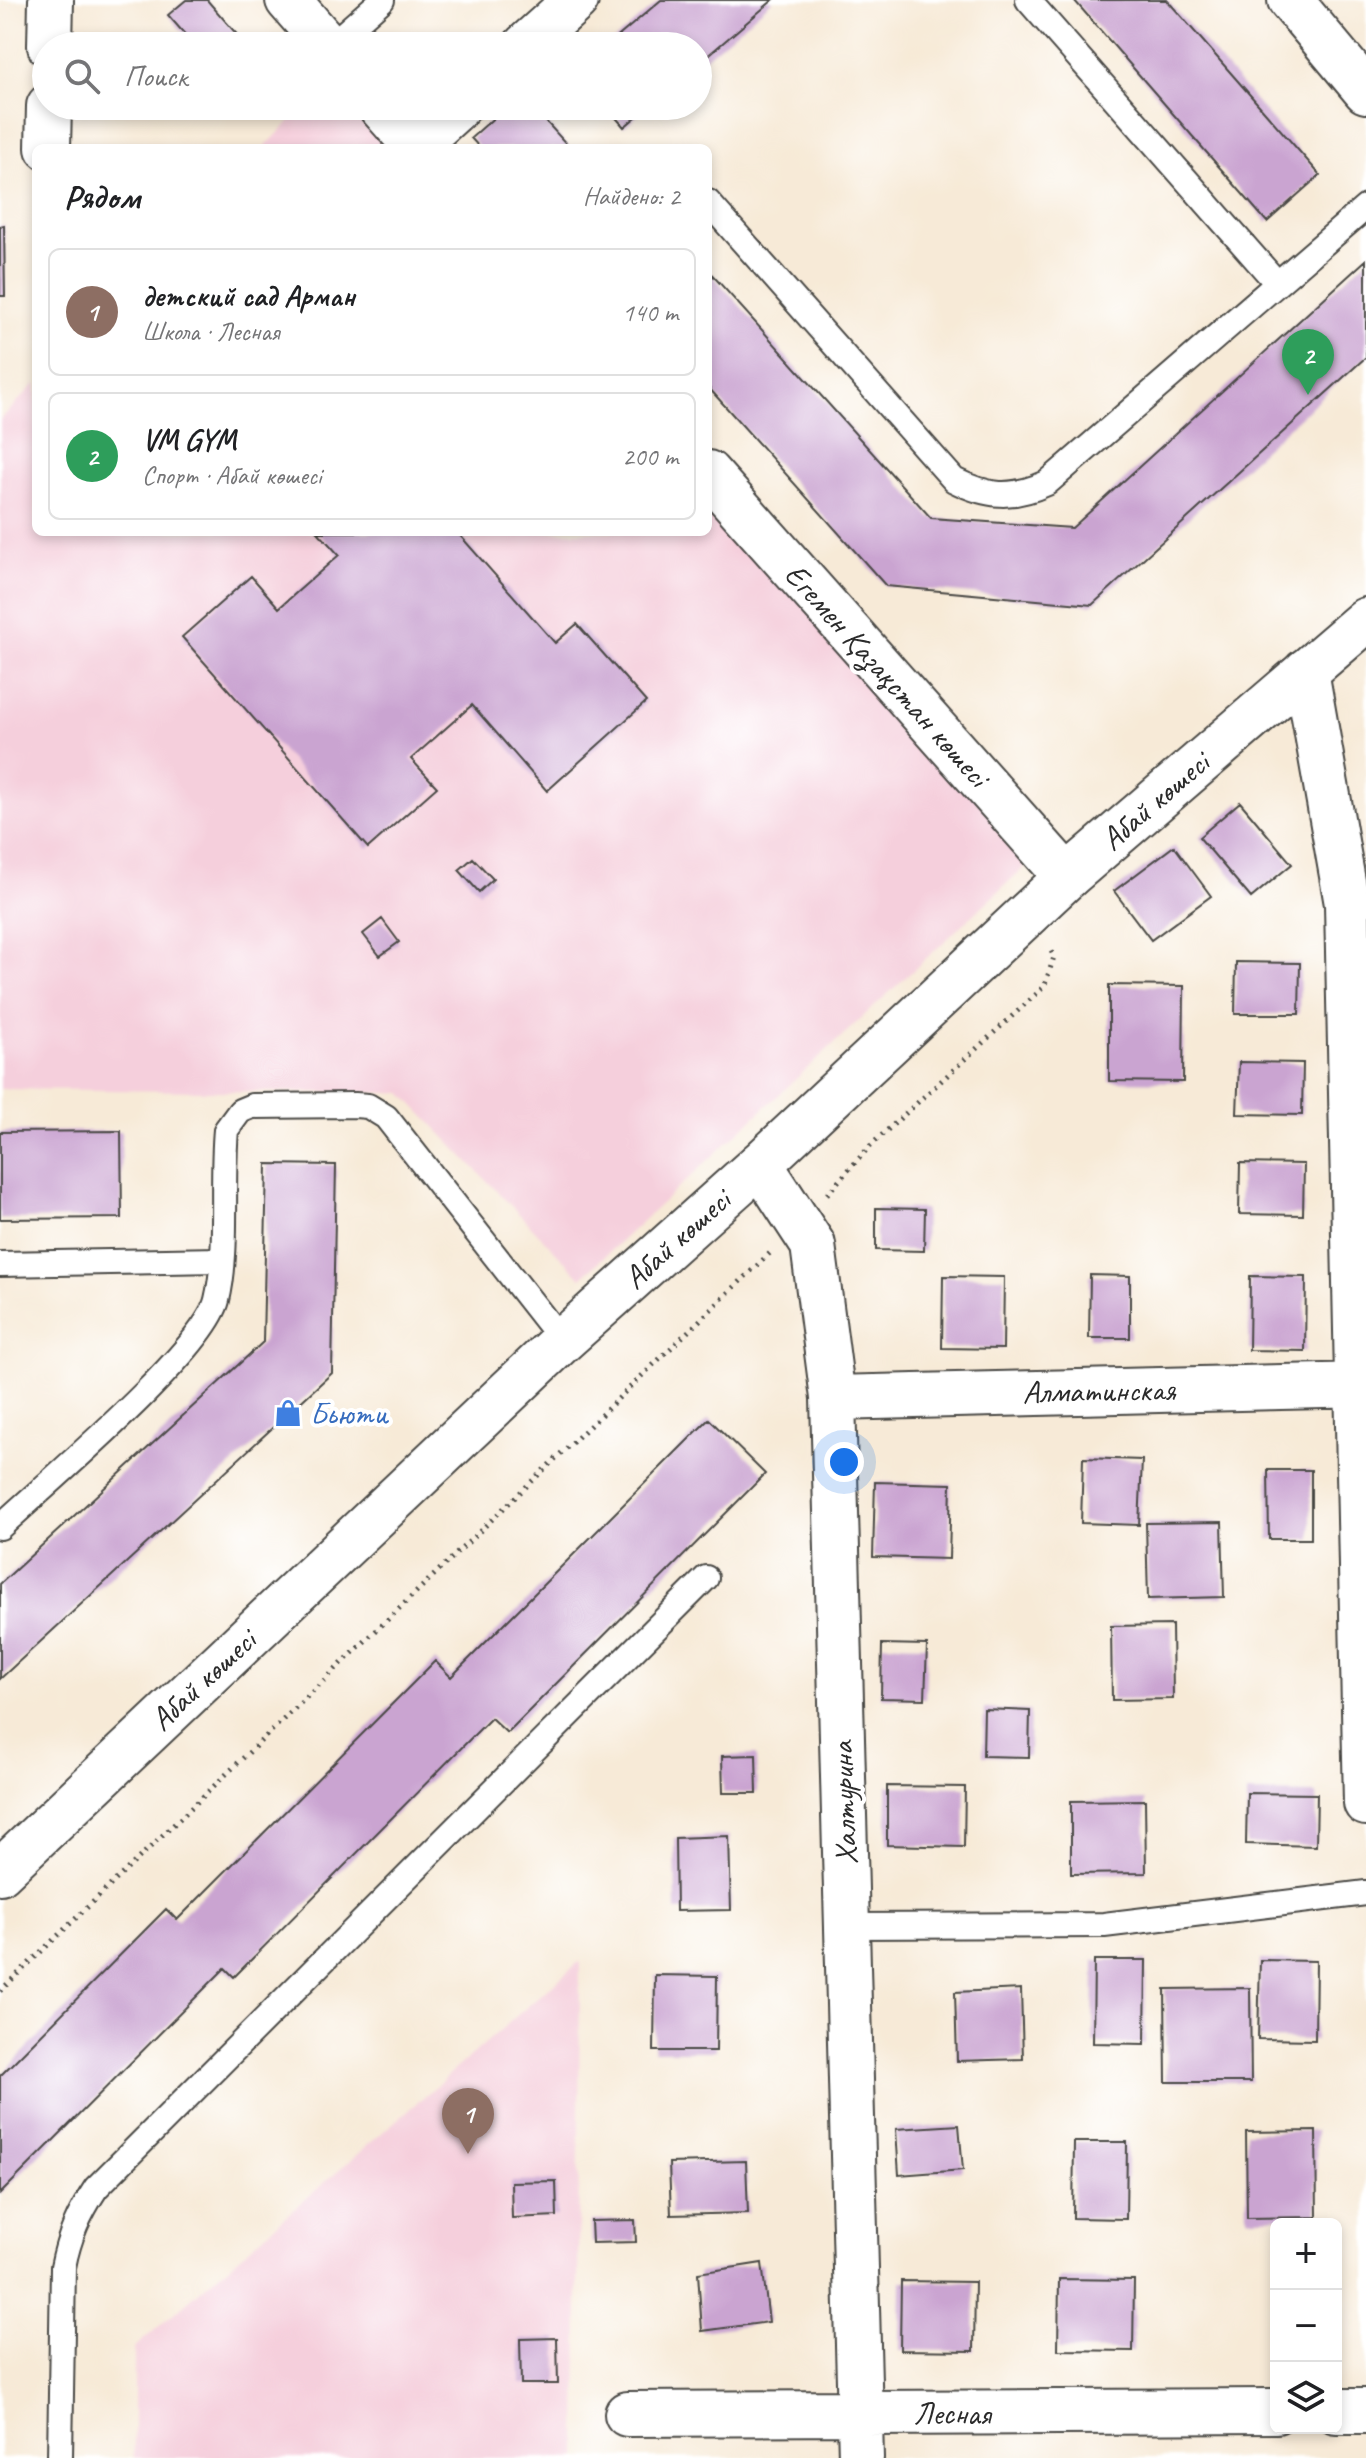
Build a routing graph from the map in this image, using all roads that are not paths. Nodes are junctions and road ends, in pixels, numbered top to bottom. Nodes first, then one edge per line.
1 (51, 0) edge
2 (288, 0) edge
3 (382, 0) edge
4 (576, 0) edge
5 (1028, 0) edge
6 (1290, 0) edge
7 (50, 32) edge
8 (317, 32) edge
9 (345, 32) edge
10 (541, 32) edge
11 (1366, 91) edge
12 (49, 120) edge
13 (392, 120) edge
14 (444, 120) edge
15 (48, 144) edge
16 (413, 144) edge
17 (419, 144) edge
18 (712, 207) edge
19 (1366, 207) edge
20 (1277, 283) junction
21 (712, 478) edge
22 (1366, 620) edge
23 (1306, 671) junction
24 (1067, 877) junction
25 (1356, 903) edge
26 (760, 1164) junction
27 (220, 1260) junction
28 (0, 1264) edge
29 (562, 1341) junction
30 (1362, 1386) edge
31 (833, 1398) junction
32 (0, 1527) edge
33 (706, 1578) dead end
34 (1366, 1803) edge
35 (0, 1872) edge
36 (1366, 1893) edge
37 (847, 1926) junction
38 (1270, 2411) edge
39 (1342, 2411) edge
40 (1366, 2411) edge
41 (860, 2413) junction
42 (627, 2414) dead end
43 (60, 2458) edge
44 (861, 2458) edge

1 - 7 street
2 - 8 street
3 - 9 lane
4 - 10 street
5 - 20 lane
6 - 11 street
12 - 15 street
13 - 16 street
14 - 17 street
18 - 20 lane
19 - 20 lane
21 - 24 street, Егемен Қазақстан көшесі
22 - 23 street, Абай көшесі
23 - 24 street, Абай көшесі
23 - 25 street
24 - 26 street, Абай көшесі
25 - 30 street
26 - 29 street, Абай көшесі
26 - 31 street, Халтурина
27 - 28 lane
27 - 29 lane
27 - 32 lane
29 - 35 street, Абай көшесі
30 - 31 street, Алматинская
30 - 34 street
31 - 37 street, Халтурина
33 - 43 lane
36 - 37 lane
37 - 41 street, Халтурина
38 - 41 street, Лесная
39 - 40 street
41 - 42 street, Лесная
41 - 44 street, Халтурина

